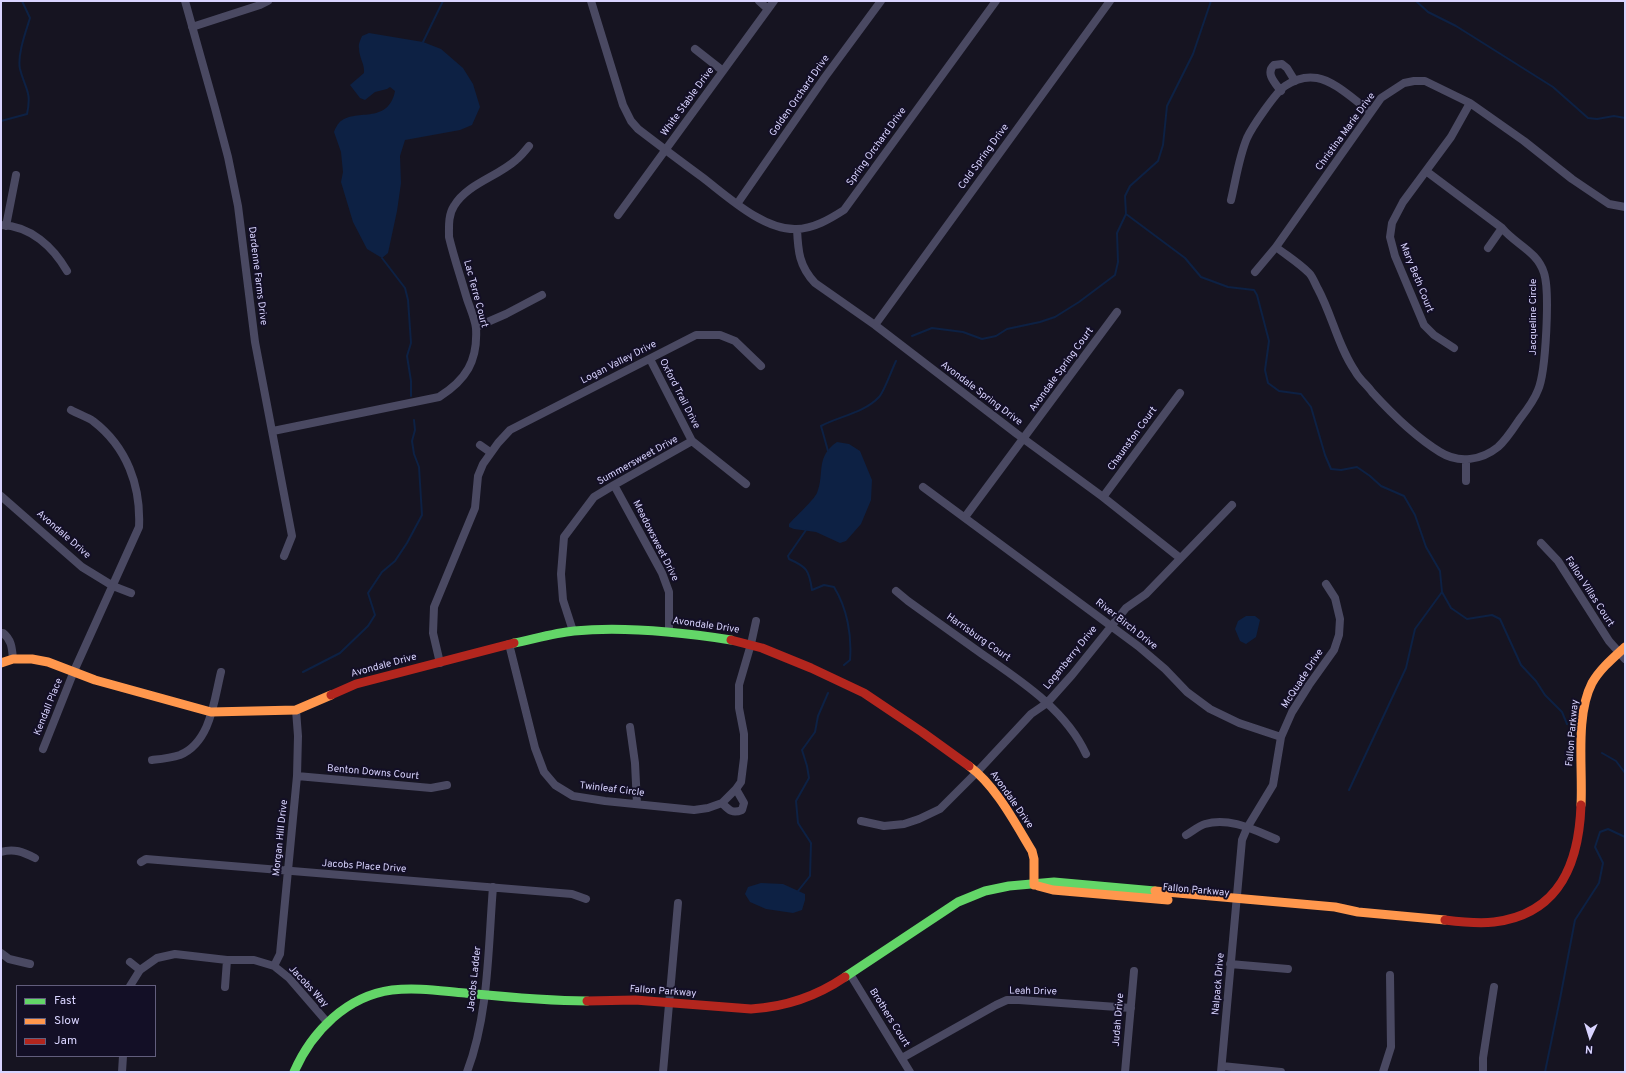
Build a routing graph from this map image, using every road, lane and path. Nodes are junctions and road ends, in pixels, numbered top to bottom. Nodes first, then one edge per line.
1 (186, 1) edge
2 (268, 1) edge
3 (591, 1) edge
4 (759, 1) edge
5 (774, 1) edge
6 (881, 1) edge
7 (996, 1) edge
8 (1110, 1) edge
9 (768, 9) junction
10 (192, 26) junction
11 (695, 49) dead end
12 (722, 71) junction
13 (1295, 81) junction
14 (1281, 91) junction
15 (1470, 103) junction
16 (1370, 112) junction
17 (529, 146) dead end
18 (666, 150) junction
19 (1426, 171) junction
20 (16, 175) dead end
21 (1231, 200) dead end
22 (737, 204) junction
23 (1625, 207) edge
24 (618, 215) dead end
25 (4, 226) edge
26 (1502, 228) junction
27 (797, 229) junction
28 (1276, 247) junction
29 (1488, 248) dead end
30 (67, 271) dead end
31 (1255, 272) dead end
32 (542, 295) dead end
33 (1117, 312) dead end
34 (875, 325) junction
35 (476, 327) junction
36 (1454, 348) dead end
37 (650, 359) junction
38 (761, 366) dead end
39 (1180, 393) dead end
40 (71, 410) dead end
41 (273, 431) junction
42 (1024, 439) junction
43 (692, 442) junction
44 (480, 445) dead end
45 (490, 452) junction
46 (1466, 460) junction
47 (1466, 481) dead end
48 (614, 484) junction
49 (746, 484) dead end
50 (923, 487) dead end
51 (1, 496) edge
52 (1103, 497) junction
53 (1232, 505) dead end
54 (964, 517) junction
55 (1541, 543) dead end
56 (284, 556) dead end
57 (1180, 558) junction
58 (1326, 584) dead end
59 (113, 586) junction
60 (896, 591) dead end
61 (131, 593) dead end
62 (756, 621) dead end
63 (1110, 625) junction
64 (572, 631) junction
65 (669, 632) junction
66 (1, 633) edge
67 (509, 644) junction
68 (751, 644) junction
69 (1623, 653) edge
70 (13, 659) junction
71 (1, 663) edge
72 (440, 663) junction
73 (74, 671) junction
74 (221, 672) dead end
75 (1047, 704) junction
76 (296, 710) junction
77 (211, 712) junction
78 (630, 727) dead end
79 (1281, 737) junction
80 (43, 749) dead end
81 (1086, 754) dead end
82 (152, 760) dead end
83 (978, 772) junction
84 (297, 776) junction
85 (447, 785) dead end
86 (736, 789) junction
87 (637, 804) junction
88 (722, 804) junction
89 (861, 821) dead end
90 (1246, 828) junction
91 (1186, 835) dead end
92 (1276, 839) dead end
93 (1, 852) edge
94 (35, 858) dead end
95 (140, 862) dead end
96 (288, 871) junction
97 (1034, 885) junction
98 (493, 887) junction
99 (586, 899) dead end
100 (1236, 902) junction
101 (678, 903) dead end
102 (1, 953) edge
103 (227, 960) junction
104 (130, 962) dead end
105 (30, 964) dead end
106 (1230, 964) junction
107 (274, 966) junction
108 (1288, 969) dead end
109 (140, 970) junction
110 (1134, 971) dead end
111 (850, 974) junction
112 (1390, 975) dead end
113 (131, 985) edge
114 (225, 987) dead end
115 (1494, 987) dead end
116 (484, 995) junction
117 (669, 1003) junction
118 (1131, 1008) junction
119 (327, 1022) junction
120 (122, 1057) edge
121 (902, 1058) junction
122 (1222, 1069) edge
123 (122, 1072) edge
124 (294, 1072) edge
125 (467, 1072) edge
126 (664, 1072) edge
127 (910, 1072) edge
128 (1125, 1072) edge
129 (1281, 1072) edge
130 (1384, 1072) edge
131 (1483, 1072) edge

1 - 10 street, Dardenne Farms Drive
2 - 10 street
3 - 18 street, Spring Orchard Drive
4 - 9 street
5 - 9 street, White Stable Drive
6 - 22 street, Golden Orchard Drive
7 - 27 street, Spring Orchard Drive
8 - 34 street, Cold Spring Drive
9 - 12 street, White Stable Drive
10 - 41 street, Dardenne Farms Drive
11 - 12 street
12 - 18 street, White Stable Drive
13 - 14 street
13 - 14 street
13 - 16 street
14 - 21 street
15 - 16 street, Christina Marie Drive
15 - 19 street, Mary Beth Court
15 - 23 street, Christina Marie Drive
16 - 28 street, Christina Marie Drive
17 - 35 street, Lac Terre Court
18 - 22 street, Spring Orchard Drive
18 - 24 street, White Stable Drive
19 - 26 street, Jacqueline Circle
19 - 36 street, Mary Beth Court
20 - 25 street
22 - 27 street, Spring Orchard Drive
25 - 30 street
26 - 29 street
26 - 46 street, Jacqueline Circle
27 - 34 street, Avondale Spring Drive
28 - 31 street, Christina Marie Drive
28 - 46 street
32 - 35 street
33 - 42 street, Avondale Spring Court
34 - 42 street, Avondale Spring Drive
35 - 41 street, Lac Terre Court
37 - 38 street, Logan Valley Drive
37 - 43 street, Oxford Trail Drive
37 - 45 street, Logan Valley Drive
39 - 52 street, Chaunston Court
40 - 59 street
41 - 56 street, Dardenne Farms Drive
42 - 52 street, Avondale Spring Drive
42 - 54 street, Avondale Spring Court
43 - 48 street, Summersweet Drive
43 - 49 street, Oxford Trail Drive
44 - 45 street
45 - 72 street, Logan Valley Drive
46 - 47 street
48 - 64 street, Summersweet Drive
48 - 65 street, Meadowsweet Drive
50 - 54 street, River Birch Drive
51 - 59 street, Avondale Drive
52 - 57 street, Avondale Spring Drive
53 - 57 street, Loganberry Drive
54 - 63 street, River Birch Drive
55 - 69 street, Fallon Villas Court
57 - 63 street, Loganberry Drive
58 - 79 street, McQuade Drive
59 - 61 street, Avondale Drive
59 - 73 street
60 - 75 street, Harrisburg Court
62 - 68 street, Avondale Drive
63 - 75 street, Loganberry Drive
63 - 79 street, River Birch Drive
64 - 65 street, Avondale Drive
64 - 67 street, Avondale Drive
65 - 68 street, Avondale Drive
66 - 70 street
67 - 72 street, Avondale Drive
67 - 87 street, Twinleaf Circle
68 - 83 street, Avondale Drive
68 - 86 street
69 - 100 street, Fallon Parkway
70 - 71 street, Avondale Drive
70 - 73 street, Avondale Drive
72 - 76 street, Avondale Drive
73 - 77 street, Avondale Drive
73 - 80 street, Kendall Place
74 - 77 street
75 - 81 street, Harrisburg Court
75 - 83 street, Loganberry Drive
76 - 77 street, Avondale Drive
76 - 84 street, Morgan Hill Drive
77 - 82 street
78 - 87 street
79 - 90 street, McQuade Drive
83 - 89 street, Loganberry Drive
83 - 97 street, Avondale Drive
84 - 85 street, Benton Downs Court
84 - 96 street, Morgan Hill Drive
86 - 88 street
86 - 88 street
87 - 88 street, Twinleaf Circle
90 - 91 street
90 - 92 street
90 - 100 street, McQuade Drive
93 - 94 street
95 - 96 street, Jacobs Place Drive
96 - 98 street, Jacobs Place Drive
96 - 107 street, Morgan Hill Drive
97 - 100 street, Fallon Parkway
97 - 111 street, Fallon Parkway
98 - 99 street, Jacobs Place Drive
98 - 116 street, Jacobs Ladder
100 - 106 street, Nalpack Drive
101 - 117 street
102 - 105 street
103 - 107 street, Jacobs Way
103 - 109 street, Jacobs Way
103 - 114 street
104 - 109 street
106 - 108 street
106 - 122 street, Nalpack Drive
107 - 119 street, Jacobs Way
109 - 113 street, Jacobs Way
110 - 118 street, Judah Drive
111 - 117 street, Fallon Parkway
111 - 121 street, Brothers Court
112 - 130 street
115 - 131 street
116 - 117 street, Fallon Parkway
116 - 119 street, Fallon Parkway
116 - 125 street, Jacobs Ladder
117 - 126 street
118 - 121 street, Leah Drive
118 - 128 street, Judah Drive
119 - 124 street, Fallon Parkway
120 - 123 street
121 - 127 street, Brothers Court
122 - 129 street

